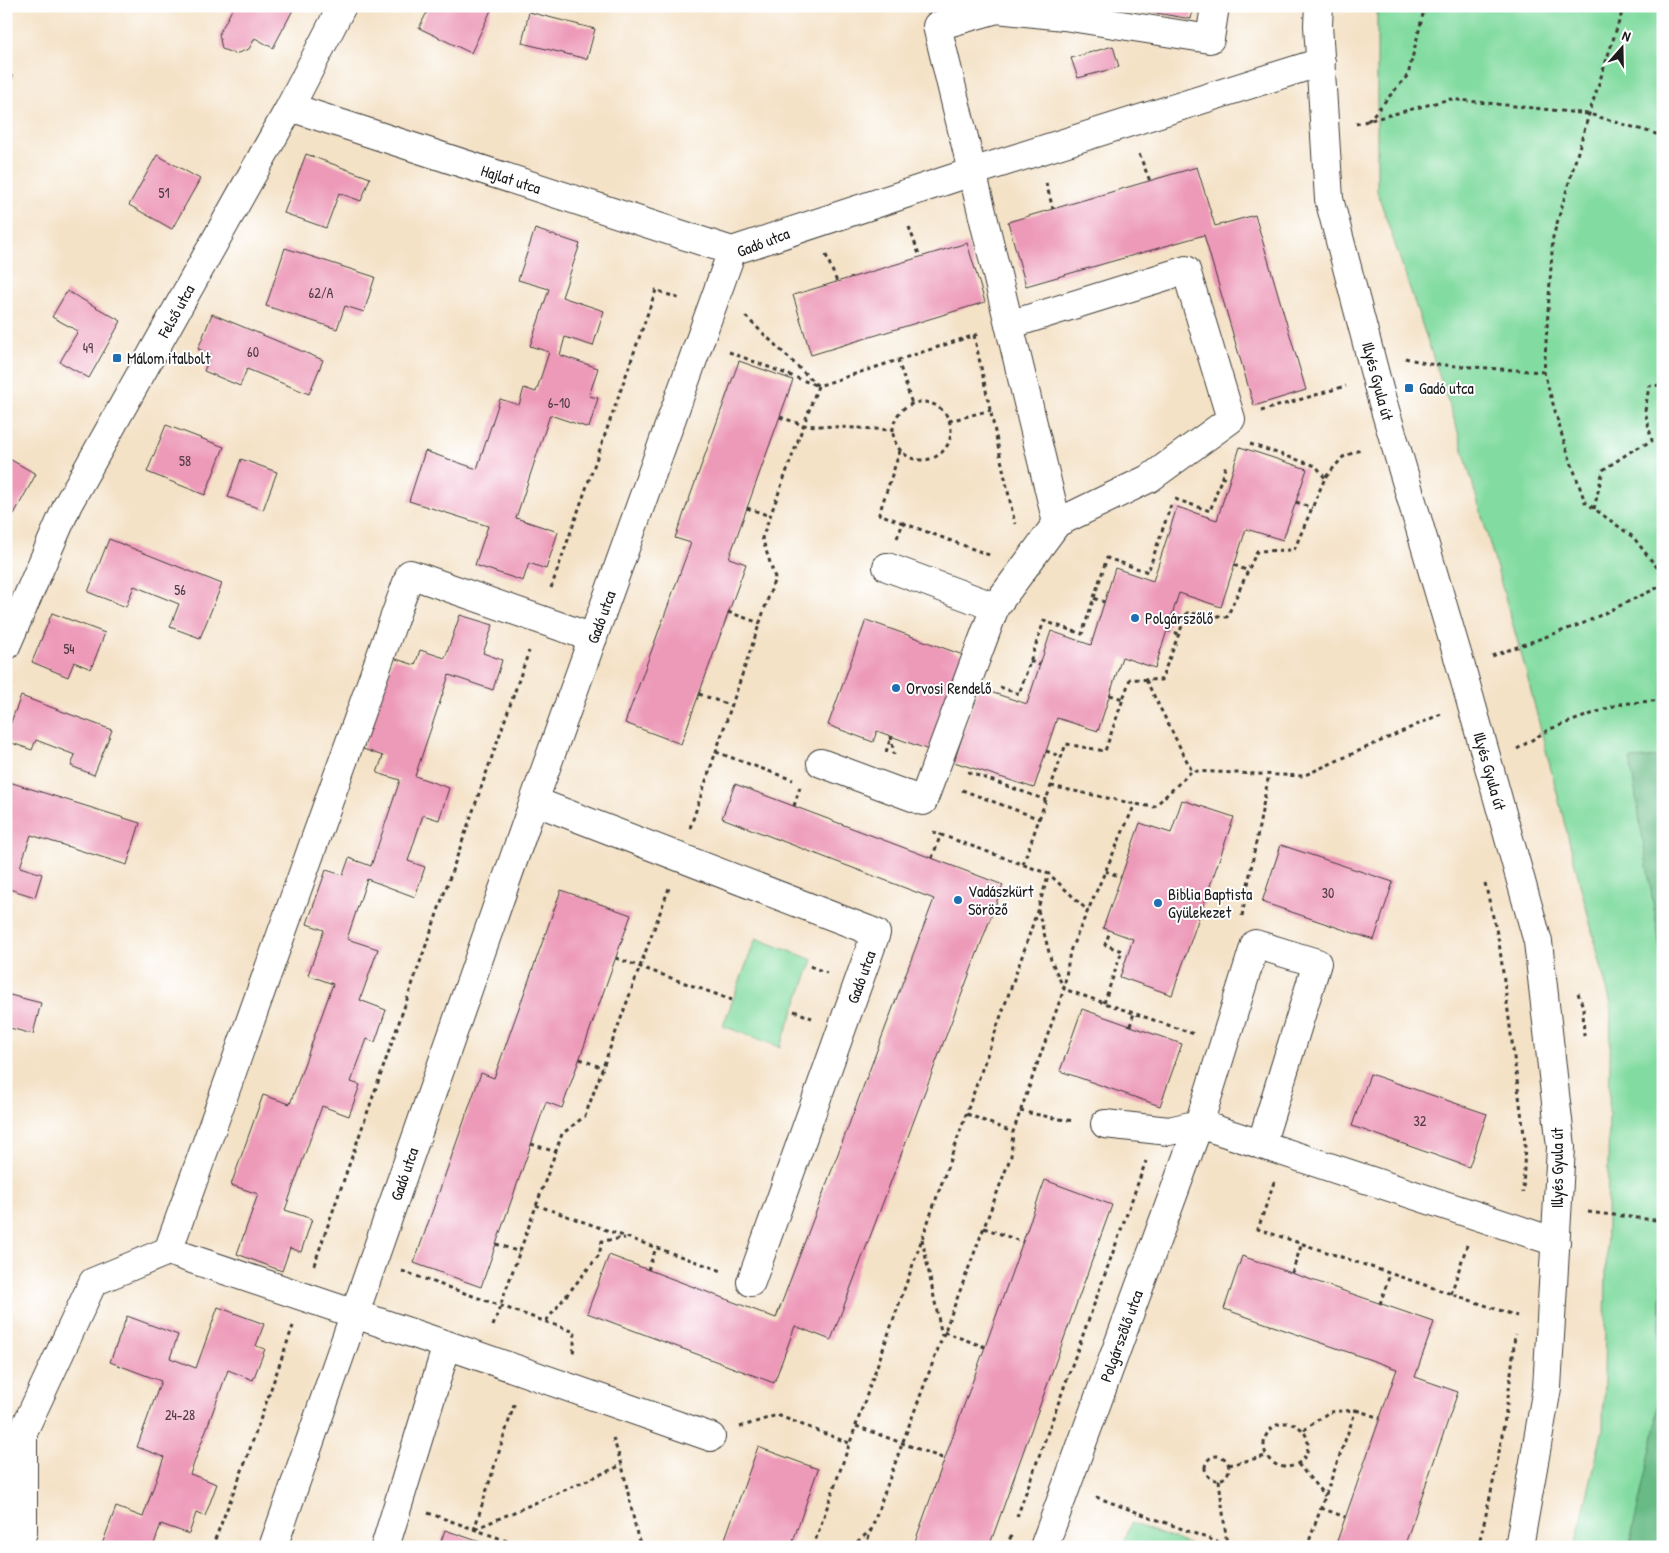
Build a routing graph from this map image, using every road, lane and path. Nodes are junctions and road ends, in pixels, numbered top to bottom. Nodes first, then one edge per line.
1 (342, 6) edge
2 (1215, 6) edge
3 (1319, 6) edge
4 (1425, 6) edge
5 (1624, 6) edge
6 (1065, 11) edge
7 (1320, 62) junction
8 (290, 107) junction
9 (1589, 114) junction
10 (1367, 121) junction
11 (1325, 133) junction
12 (1663, 136) edge
13 (1137, 149) dead end
14 (972, 172) junction
15 (1045, 180) dead end
16 (1150, 181) dead end
17 (1053, 209) dead end
18 (917, 222) dead end
19 (732, 251) junction
20 (817, 257) dead end
21 (920, 257) dead end
22 (836, 282) dead end
23 (715, 300) junction
24 (1009, 325) junction
25 (974, 335) junction
26 (700, 341) junction
27 (1369, 350) junction
28 (898, 360) junction
29 (1544, 372) junction
30 (1351, 384) dead end
31 (1663, 385) edge
32 (818, 386) junction
33 (1291, 403) dead end
34 (912, 404) junction
35 (991, 410) junction
36 (780, 417) dead end
37 (949, 421) junction
38 (803, 425) junction
39 (892, 430) junction
40 (1244, 442) dead end
41 (900, 451) junction
42 (1343, 456) dead end
43 (1227, 462) dead end
44 (1221, 477) junction
45 (1324, 478) junction
46 (1229, 480) dead end
47 (1296, 502) dead end
48 (748, 508) dead end
49 (1312, 508) junction
50 (1594, 509) junction
51 (770, 516) junction
52 (902, 523) junction
53 (1057, 523) junction
54 (1159, 538) junction
55 (1166, 540) dead end
56 (1234, 565) dead end
57 (887, 566) joint
58 (1024, 567) junction
59 (1248, 570) junction
60 (1663, 575) edge
61 (1663, 585) edge
62 (1094, 598) junction
63 (1104, 602) dead end
64 (995, 607) junction
65 (728, 612) dead end
66 (540, 620) junction
67 (760, 623) junction
68 (1167, 630) dead end
69 (1179, 634) junction
70 (593, 638) junction
71 (6, 646) edge
72 (1030, 661) junction
73 (1040, 665) dead end
74 (1461, 667) junction
75 (1146, 679) junction
76 (993, 684) dead end
77 (699, 694) dead end
78 (1110, 695) dead end
79 (1123, 699) junction
80 (1663, 700) edge
81 (1470, 702) junction
82 (732, 706) junction
83 (1517, 749) dead end
84 (1046, 752) dead end
85 (1062, 757) junction
86 (821, 763) dead end
87 (964, 771) dead end
88 (1192, 771) junction
89 (1269, 774) junction
90 (932, 779) junction
91 (801, 783) dead end
92 (1051, 786) junction
93 (1046, 800) junction
94 (534, 802) junction
95 (1136, 804) junction
96 (794, 806) dead end
97 (1040, 819) junction
98 (940, 834) dead end
99 (680, 857) junction
100 (932, 858) dead end
101 (1023, 864) dead end
102 (1105, 871) junction
103 (1483, 875) dead end
104 (1121, 877) dead end
105 (1038, 910) junction
106 (1088, 911) junction
107 (1110, 931) dead end
108 (1255, 944) junction
109 (616, 958) dead end
110 (640, 967) junction
111 (1064, 989) junction
112 (732, 1000) dead end
113 (1104, 1003) junction
114 (1134, 1013) junction
115 (1130, 1026) dead end
116 (1196, 1034) dead end
117 (580, 1059) dead end
118 (603, 1068) junction
119 (1020, 1110) junction
120 (966, 1114) junction
121 (1059, 1119) dead end
122 (1105, 1124) dead end
123 (1199, 1124) junction
124 (1157, 1130) junction
125 (1013, 1132) junction
126 (531, 1144) dead end
127 (1273, 1149) junction
128 (556, 1152) junction
129 (536, 1205) junction
130 (1583, 1211) dead end
131 (1477, 1216) junction
132 (1663, 1221) edge
133 (984, 1228) junction
134 (1522, 1230) junction
135 (627, 1237) junction
136 (922, 1238) junction
137 (1023, 1242) dead end
138 (1556, 1242) junction
139 (1302, 1243) junction
140 (496, 1244) dead end
141 (656, 1248) junction
142 (168, 1251) junction
143 (520, 1252) junction
144 (373, 1261) junction
145 (648, 1270) dead end
146 (1292, 1273) dead end
147 (1390, 1274) junction
148 (751, 1282) joint
149 (1451, 1294) junction
150 (303, 1296) junction
151 (1380, 1304) dead end
152 (500, 1305) junction
153 (1517, 1307) dead end
154 (355, 1314) junction
155 (1517, 1316) junction
156 (546, 1321) junction
157 (944, 1332) junction
158 (942, 1338) junction
159 (447, 1346) junction
160 (985, 1347) dead end
161 (482, 1357) junction
162 (524, 1372) junction
163 (570, 1388) junction
164 (598, 1398) junction
165 (1356, 1410) junction
166 (1380, 1418) dead end
167 (856, 1426) junction
168 (1304, 1430) junction
169 (711, 1437) joint
170 (850, 1443) junction
171 (902, 1444) junction
172 (1266, 1456) junction
173 (944, 1459) dead end
174 (1298, 1464) junction
175 (622, 1465) junction
176 (1228, 1465) junction
177 (1219, 1480) junction
178 (1066, 1486) junction
179 (1325, 1496) junction
180 (399, 1503) junction
181 (1321, 1508) junction
182 (1345, 1517) dead end
183 (1017, 1519) dead end
184 (1014, 1528) dead end
185 (474, 1530) junction
186 (872, 1530) junction
187 (1229, 1546) edge
188 (18, 1547) edge
189 (212, 1547) edge
190 (273, 1547) edge
191 (385, 1547) edge
192 (524, 1547) edge
193 (644, 1547) edge
194 (813, 1547) edge
195 (850, 1547) edge
196 (865, 1547) edge
197 (1007, 1547) edge
198 (1044, 1547) edge
199 (1307, 1547) edge
200 (1478, 1547) edge
201 (1519, 1547) edge

1 - 8 street, Felső utca
2 - 6 street
3 - 7 street, Illyés Gyula út
4 - 10 path
5 - 9 path
6 - 14 street
7 - 11 street, Illyés Gyula út
7 - 14 street, Gadó utca
8 - 19 street, Hajlat utca
8 - 71 street, Felső utca
9 - 10 path
9 - 12 path
9 - 29 path
10 - 11 path
11 - 27 street, Illyés Gyula út
13 - 16 path
14 - 19 street, Gadó utca
14 - 24 street
15 - 17 path
18 - 21 path
19 - 23 street, Gadó utca
20 - 22 path
23 - 26 street, Gadó utca
23 - 32 path
23 - 66 path
24 - 25 path
24 - 53 street
24 - 53 street
25 - 28 path
25 - 35 path
26 - 32 path
26 - 70 street, Gadó utca
27 - 29 path
27 - 74 street, Illyés Gyula út
28 - 32 path
28 - 34 path
29 - 50 path
30 - 33 path
31 - 50 path
32 - 38 path
34 - 37 path
34 - 39 path
35 - 37 path
35 - 58 path
36 - 38 path
37 - 41 path
38 - 39 path
38 - 51 path
39 - 41 path
40 - 45 path
41 - 52 path
42 - 45 path
43 - 44 path
44 - 46 path
44 - 54 path
45 - 49 path
47 - 49 path
48 - 51 path
49 - 59 path
50 - 60 path
51 - 67 path
52 - 57 path
52 - 58 path
53 - 58 street
54 - 55 path
54 - 62 path
56 - 59 path
57 - 64 street
58 - 64 street
59 - 69 path
61 - 74 path
62 - 63 path
62 - 72 path
64 - 90 street
65 - 67 path
66 - 70 street
66 - 142 street
66 - 150 path
67 - 82 path
68 - 69 path
69 - 75 path
70 - 94 street, Gadó utca
72 - 73 path
72 - 76 path
74 - 81 street, Illyés Gyula út
75 - 79 path
75 - 88 path
77 - 82 path
78 - 79 path
79 - 85 path
80 - 83 path
81 - 89 path
81 - 138 street, Illyés Gyula út
82 - 99 path
84 - 85 path
85 - 92 path
86 - 90 street
87 - 93 path
88 - 89 path
88 - 95 path
89 - 108 path
90 - 97 path
91 - 96 path
92 - 93 path
92 - 95 path
93 - 97 path
94 - 99 street, Gadó utca
94 - 144 street, Gadó utca
95 - 102 path
97 - 101 path
98 - 100 path
99 - 110 path
99 - 148 street, Gadó utca
102 - 104 path
102 - 106 path
103 - 134 path
105 - 106 path
105 - 111 path
105 - 120 path
106 - 111 path
107 - 113 path
108 - 123 street, Polgárszőlő utca
108 - 127 street
109 - 110 path
110 - 112 path
110 - 118 path
111 - 113 path
111 - 119 path
113 - 114 path
114 - 115 path
114 - 116 path
117 - 118 path
118 - 128 path
119 - 121 path
119 - 125 path
120 - 125 path
120 - 136 path
122 - 124 street
123 - 124 street
123 - 127 street
123 - 178 street, Polgárszőlő utca
124 - 183 path
125 - 133 path
126 - 128 path
127 - 131 street
127 - 139 path
128 - 129 path
129 - 135 path
129 - 143 path
130 - 132 path
131 - 134 street
131 - 149 path
133 - 137 path
133 - 157 path
134 - 138 street
135 - 141 path
135 - 156 path
136 - 158 path
136 - 167 path
138 - 201 street, Illyés Gyula út
139 - 146 path
139 - 147 path
140 - 143 path
141 - 145 path
141 - 148 path
142 - 150 street
142 - 188 street
143 - 152 path
144 - 152 path
144 - 154 street, Gadó utca
147 - 149 path
147 - 151 path
149 - 155 path
150 - 154 street
150 - 189 path
152 - 156 path
152 - 161 path
153 - 155 path
154 - 159 street
154 - 190 street, Gadó utca
155 - 200 path
156 - 163 path
157 - 158 path
157 - 160 path
158 - 171 path
159 - 161 street
159 - 180 street
161 - 162 street
162 - 163 street
162 - 185 path
163 - 164 street
164 - 169 street
164 - 175 path
165 - 166 path
165 - 168 path
165 - 179 path
167 - 170 path
167 - 171 path
168 - 172 path
168 - 174 path
169 - 170 path
170 - 194 path
171 - 173 path
171 - 186 path
172 - 174 path
172 - 176 path
174 - 179 path
175 - 185 path
175 - 193 path
176 - 177 path
176 - 177 path
177 - 187 path
178 - 187 path
178 - 198 street, Polgárszőlő utca
179 - 181 path
180 - 185 path
180 - 191 street
181 - 182 path
181 - 199 path
184 - 197 path
185 - 192 path
186 - 195 path
186 - 196 path

